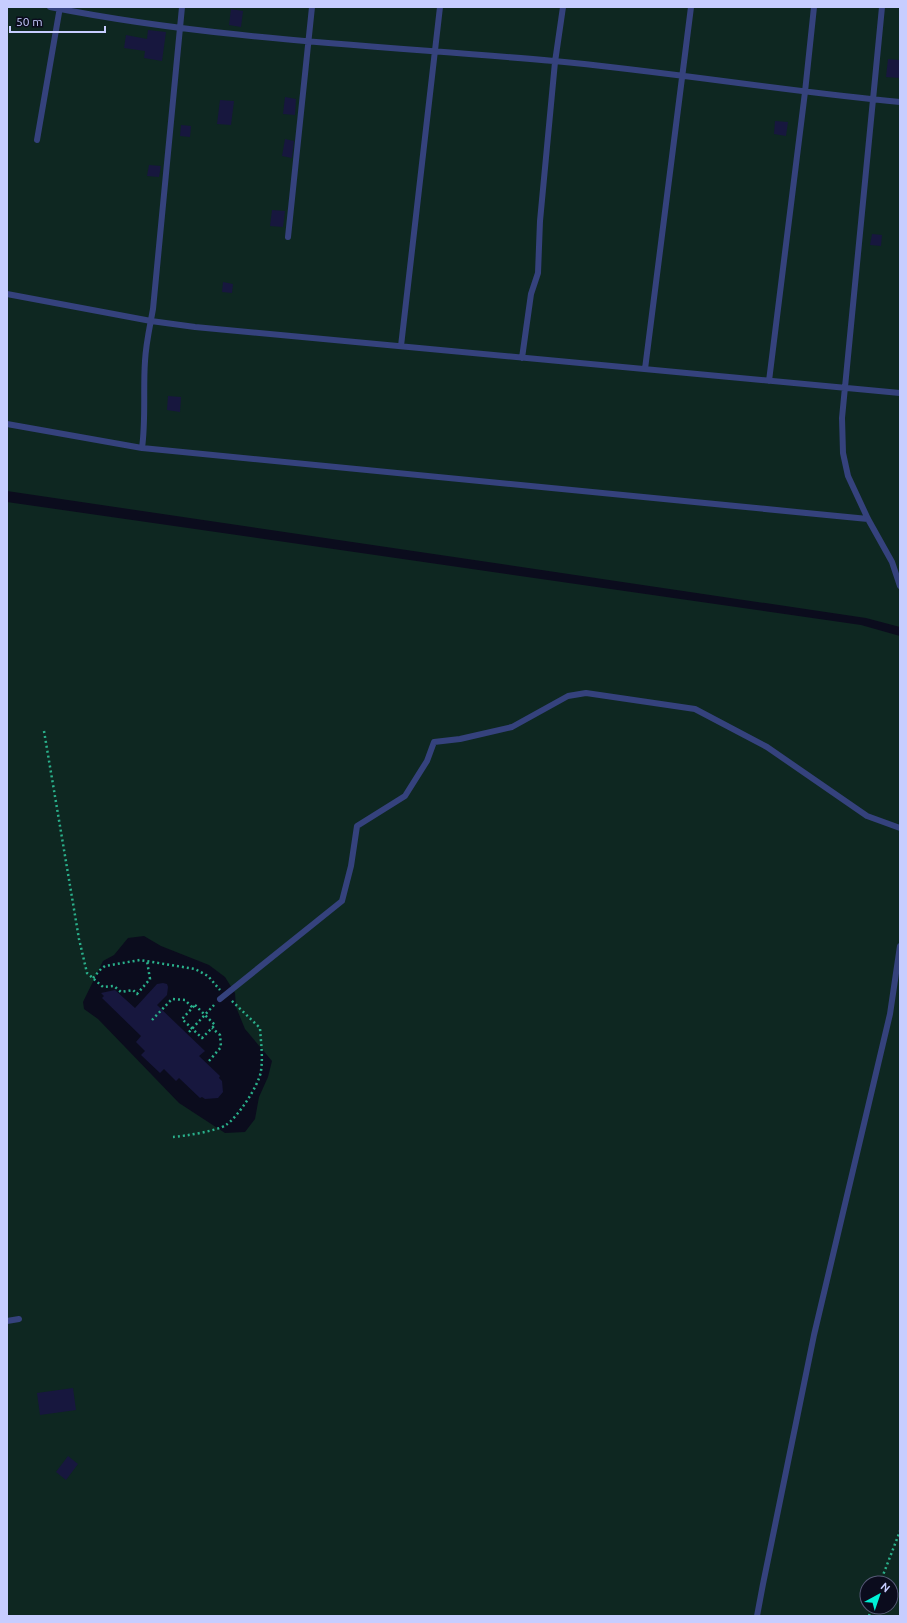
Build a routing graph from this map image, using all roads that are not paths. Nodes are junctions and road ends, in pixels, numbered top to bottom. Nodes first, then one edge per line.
1 (50, 7) edge
2 (182, 7) edge
3 (312, 7) edge
4 (440, 7) edge
5 (563, 7) edge
6 (691, 7) edge
7 (814, 7) edge
8 (882, 7) edge
9 (60, 8) edge
10 (180, 29) junction
11 (308, 41) junction
12 (436, 51) junction
13 (555, 62) junction
14 (682, 76) junction
15 (805, 92) junction
16 (873, 99) junction
17 (900, 102) edge
18 (37, 140) dead end
19 (288, 237) dead end
20 (7, 294) edge
21 (151, 321) junction
22 (401, 346) junction
23 (522, 358) junction
24 (645, 369) junction
25 (769, 381) junction
26 (845, 388) junction
27 (900, 393) edge
28 (7, 424) edge
29 (142, 448) junction
30 (868, 519) junction
31 (900, 586) edge
32 (900, 828) edge
33 (900, 946) edge
34 (223, 997) road end
35 (19, 1319) dead end
36 (7, 1321) edge
37 (757, 1616) edge

1 - 9 lane
2 - 10 lane
3 - 11 lane
4 - 12 lane
5 - 13 lane
6 - 14 lane
7 - 15 lane
8 - 16 lane
9 - 10 lane
9 - 18 lane
10 - 11 lane
10 - 21 lane
11 - 12 lane
11 - 19 lane
12 - 13 lane
12 - 22 lane
13 - 14 lane
13 - 23 lane
14 - 15 lane
14 - 24 lane
15 - 16 lane
15 - 25 lane
16 - 17 lane
16 - 26 lane
20 - 21 lane
21 - 22 lane
21 - 29 lane
22 - 23 lane
23 - 24 lane
24 - 25 lane
25 - 26 lane
26 - 27 lane
26 - 30 lane
28 - 29 lane
29 - 30 lane
30 - 31 lane
32 - 34 lane
33 - 37 lane
35 - 36 lane

